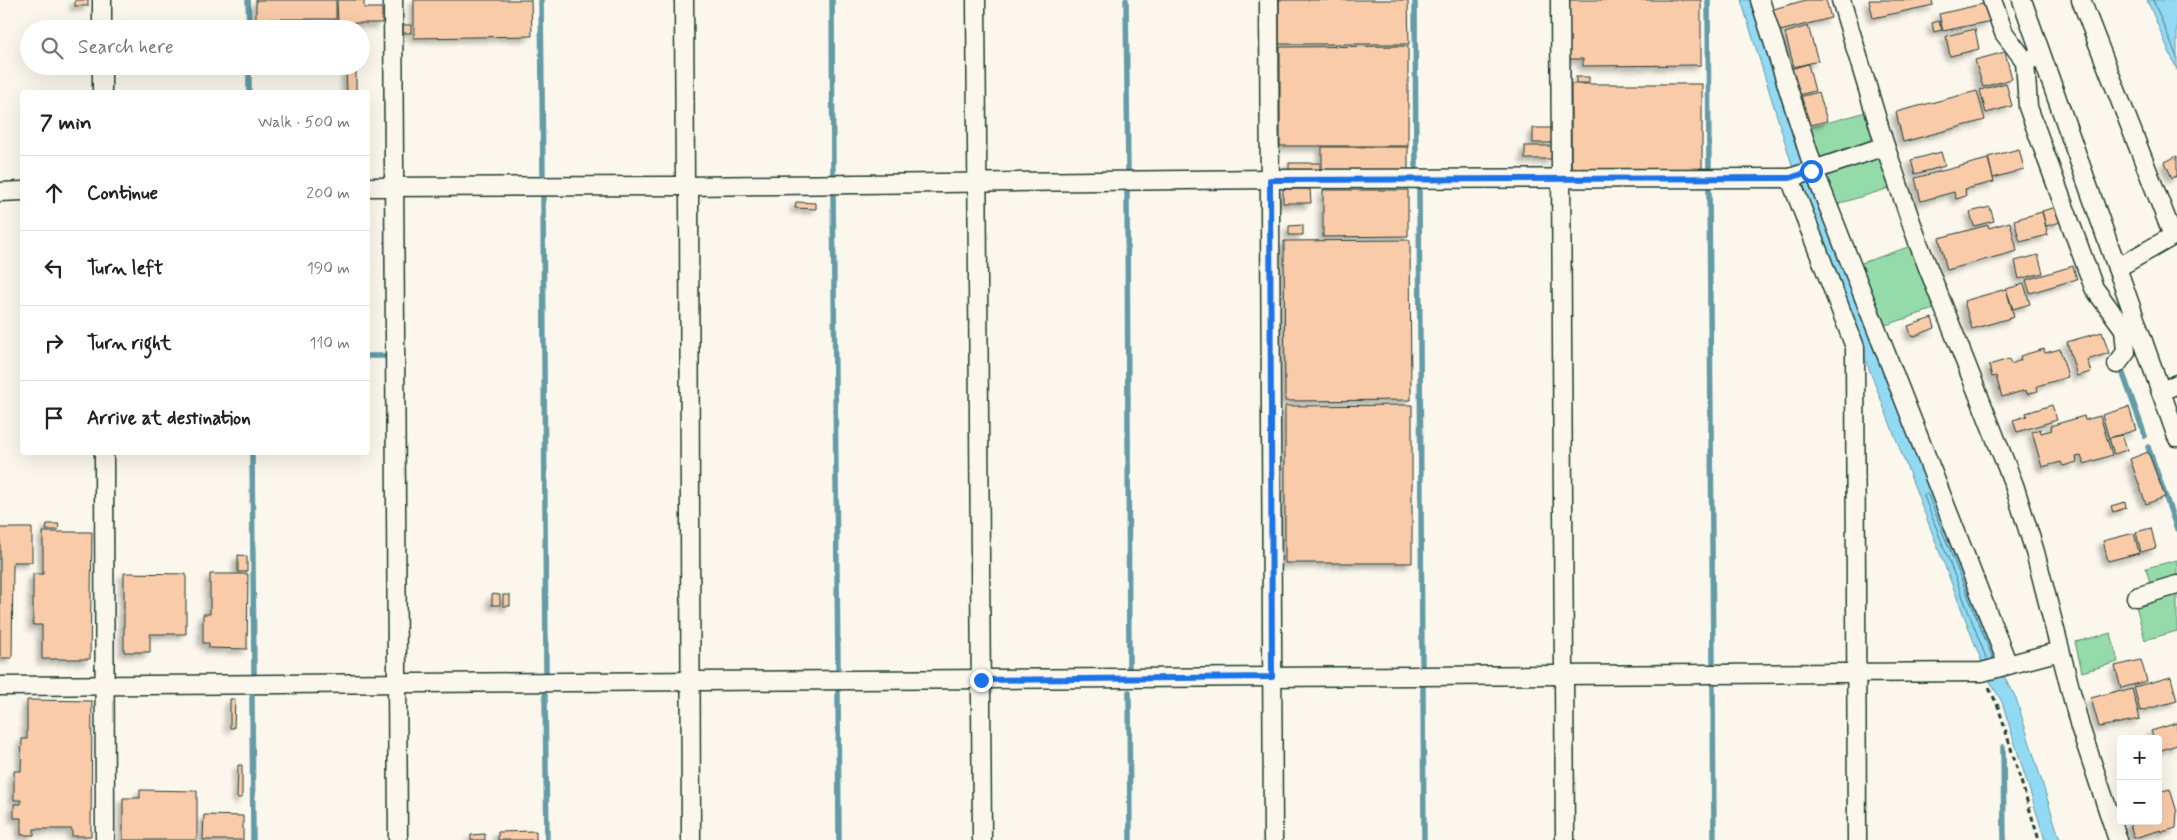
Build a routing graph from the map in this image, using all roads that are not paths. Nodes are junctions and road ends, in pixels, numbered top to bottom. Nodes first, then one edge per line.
1 (102, 0) edge
2 (393, 0) edge
3 (684, 0) edge
4 (976, 0) edge
5 (1269, 0) edge
6 (1560, 0) edge
7 (1760, 0) edge
8 (1841, 0) edge
9 (1992, 0) edge
10 (2022, 0) edge
11 (2081, 0) edge
12 (102, 20) edge
13 (2042, 56) junction
14 (2025, 61) junction
15 (102, 75) edge
16 (102, 90) edge
17 (1885, 146) junction
18 (1812, 171) junction
19 (1790, 178) junction
20 (1561, 179) junction
21 (1270, 180) junction
22 (977, 183) junction
23 (687, 186) junction
24 (370, 187) edge
25 (395, 187) junction
26 (20, 191) edge
27 (0, 192) edge
28 (2117, 268) junction
29 (2131, 327) junction
30 (2117, 364) dead end
31 (2177, 384) edge
32 (2161, 392) junction
33 (2177, 437) edge
34 (104, 455) edge
35 (2177, 586) edge
36 (2136, 597) dead end
37 (2060, 651) junction
38 (2006, 666) junction
39 (1856, 674) junction
40 (1565, 675) junction
41 (1272, 677) junction
42 (981, 680) junction
43 (690, 682) junction
44 (396, 684) junction
45 (0, 686) edge
46 (105, 686) junction
47 (106, 840) edge
48 (398, 840) edge
49 (691, 840) edge
50 (982, 840) edge
51 (1273, 840) edge
52 (1566, 840) edge
53 (1857, 840) edge
54 (2118, 840) edge

1 - 12 street
2 - 25 street
3 - 23 street
4 - 22 street
5 - 21 street
6 - 20 street
7 - 18 street
8 - 17 street
9 - 14 street
10 - 13 street
11 - 28 street
13 - 14 street
13 - 28 street
14 - 29 street
15 - 16 street
17 - 18 street
17 - 37 street
18 - 19 street
18 - 38 street
19 - 20 street
19 - 39 street
20 - 21 street
20 - 40 street
21 - 22 street
21 - 41 street
22 - 23 street
22 - 42 street
23 - 25 street
23 - 43 street
24 - 25 street
25 - 44 street
26 - 27 street
28 - 29 street
29 - 30 street
29 - 32 street
31 - 32 street
32 - 33 street
34 - 46 street
35 - 36 street
37 - 38 street
37 - 54 street
38 - 39 street
39 - 40 street
39 - 53 street
40 - 41 street
40 - 52 street
41 - 42 street
41 - 51 street
42 - 43 street
42 - 50 street
43 - 44 street
43 - 49 street
44 - 46 street
44 - 48 street
45 - 46 street
46 - 47 street

